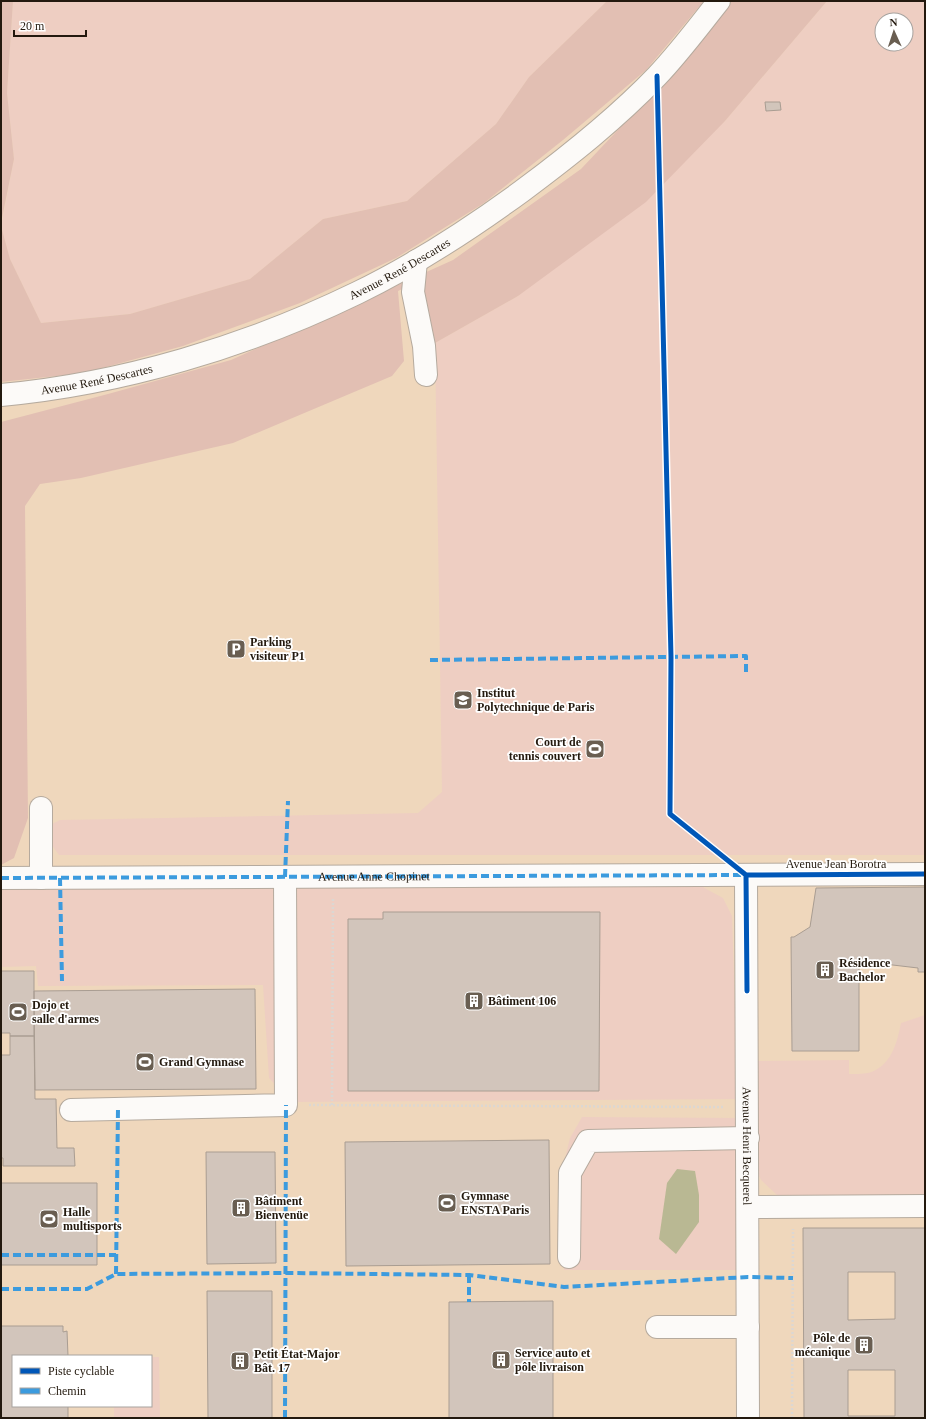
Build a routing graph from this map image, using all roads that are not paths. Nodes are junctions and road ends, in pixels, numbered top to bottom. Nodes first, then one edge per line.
1 (719, 1) edge
2 (416, 261) junction
3 (426, 375) dead end
4 (1, 395) edge
5 (41, 808) dead end
6 (925, 874) edge
7 (746, 875) junction
8 (285, 877) junction
9 (1, 878) edge
10 (41, 878) junction
11 (71, 1110) dead end
12 (748, 1138) junction
13 (748, 1206) junction
14 (925, 1206) edge
15 (569, 1257) dead end
16 (658, 1327) dead end
17 (748, 1327) junction
18 (748, 1418) edge

1 - 2 street, Avenue René Descartes
2 - 3 street
2 - 4 street, Avenue René Descartes
5 - 10 street
6 - 7 street, Avenue Jean Borotra
7 - 8 street, Avenue Anne Chopinet
7 - 12 street, Avenue Henri Becquerel
8 - 10 street, Avenue Anne Chopinet
8 - 11 street
9 - 10 street, Avenue Anne Chopinet
12 - 13 street, Avenue Henri Becquerel
12 - 15 street
13 - 14 street
13 - 17 street, Avenue Henri Becquerel
16 - 17 street
17 - 18 street, Avenue Henri Becquerel

